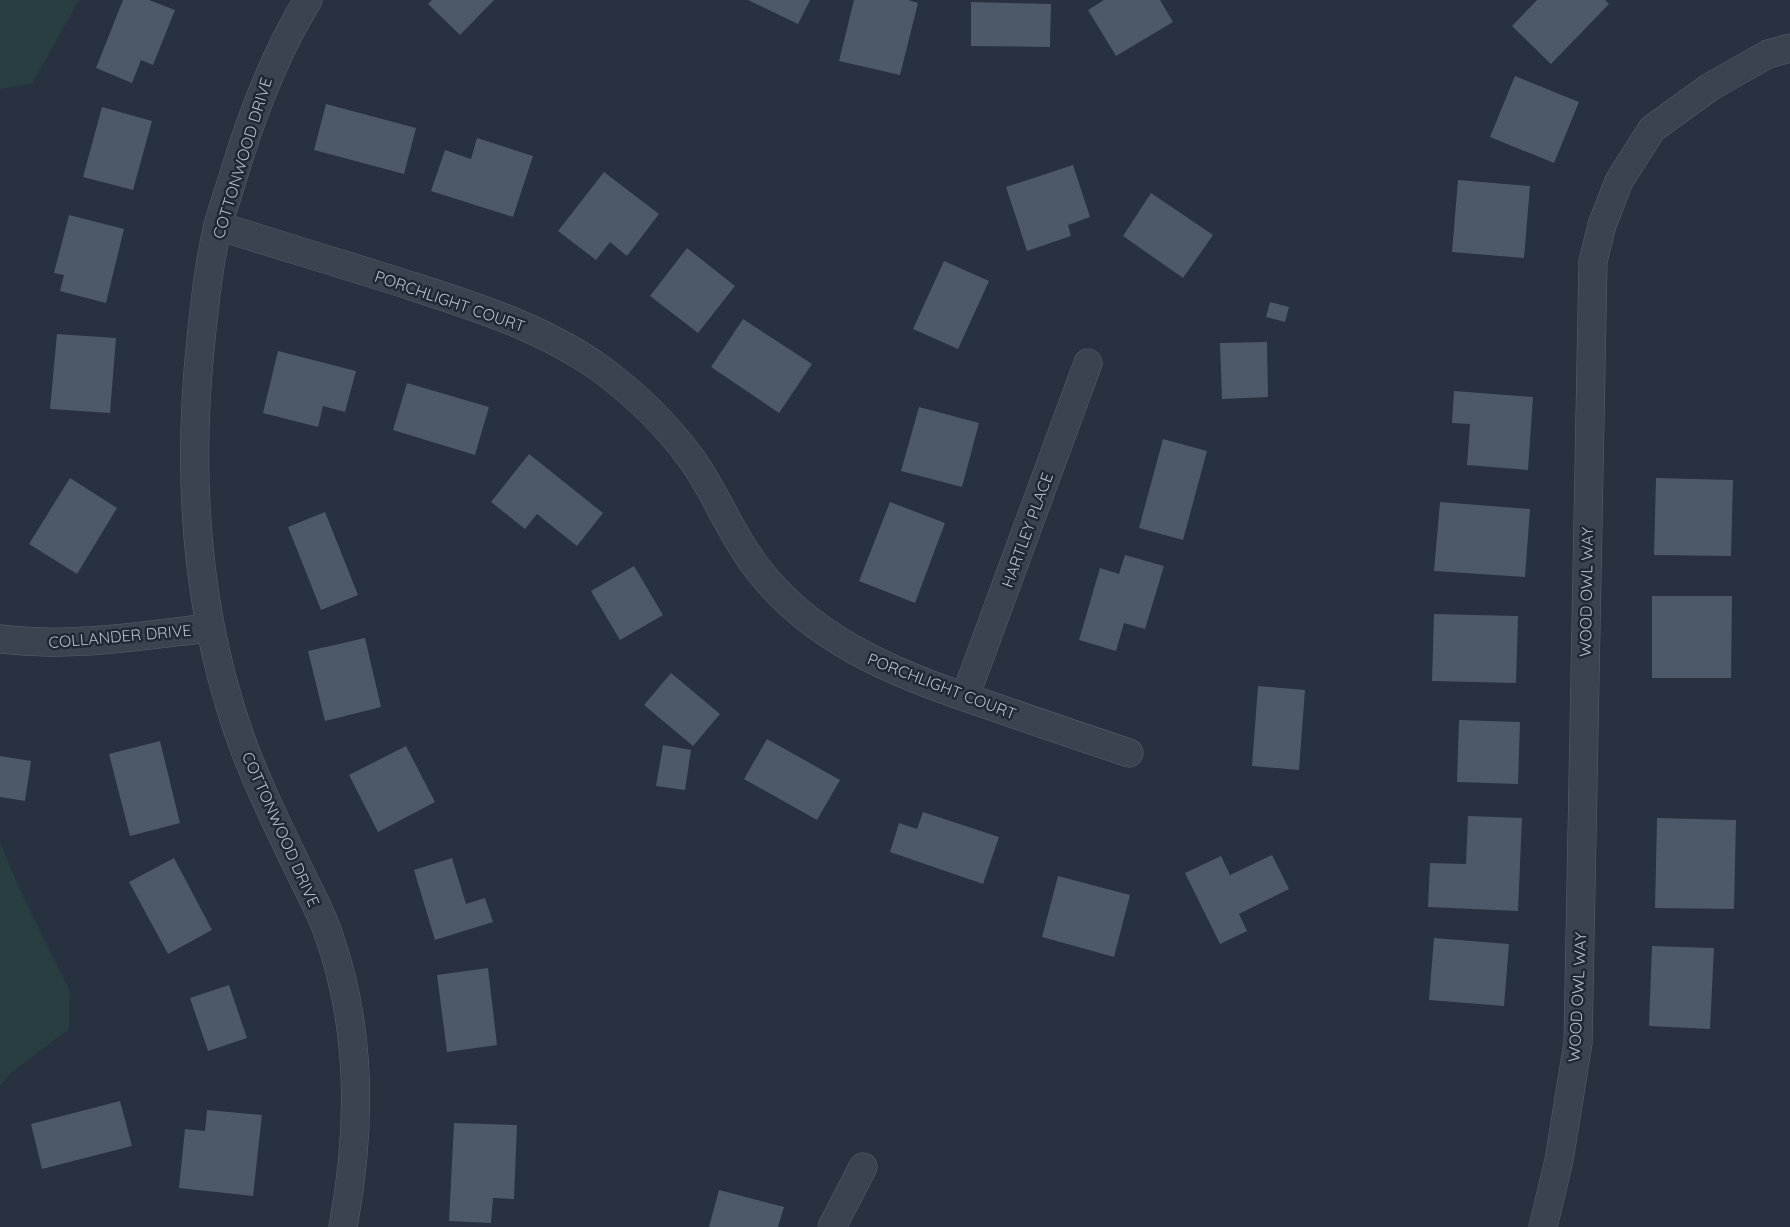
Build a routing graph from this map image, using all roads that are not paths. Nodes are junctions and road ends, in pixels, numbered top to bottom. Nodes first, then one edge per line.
1 (308, 0) edge
2 (1790, 48) edge
3 (218, 226) junction
4 (1088, 363) dead end
5 (209, 628) junction
6 (0, 639) edge
7 (965, 698) junction
8 (1129, 753) dead end
9 (863, 1167) dead end
10 (342, 1227) edge
11 (832, 1227) edge
12 (1543, 1227) edge

1 - 3 street, COTTONWOOD DRIVE
2 - 12 street, WOOD OWL WAY
3 - 5 street, COTTONWOOD DRIVE
3 - 7 street, PORCHLIGHT COURT
4 - 7 street, HARTLEY PLACE
5 - 6 street, COLLANDER DRIVE
5 - 10 street, COTTONWOOD DRIVE
7 - 8 street, PORCHLIGHT COURT
9 - 11 street

